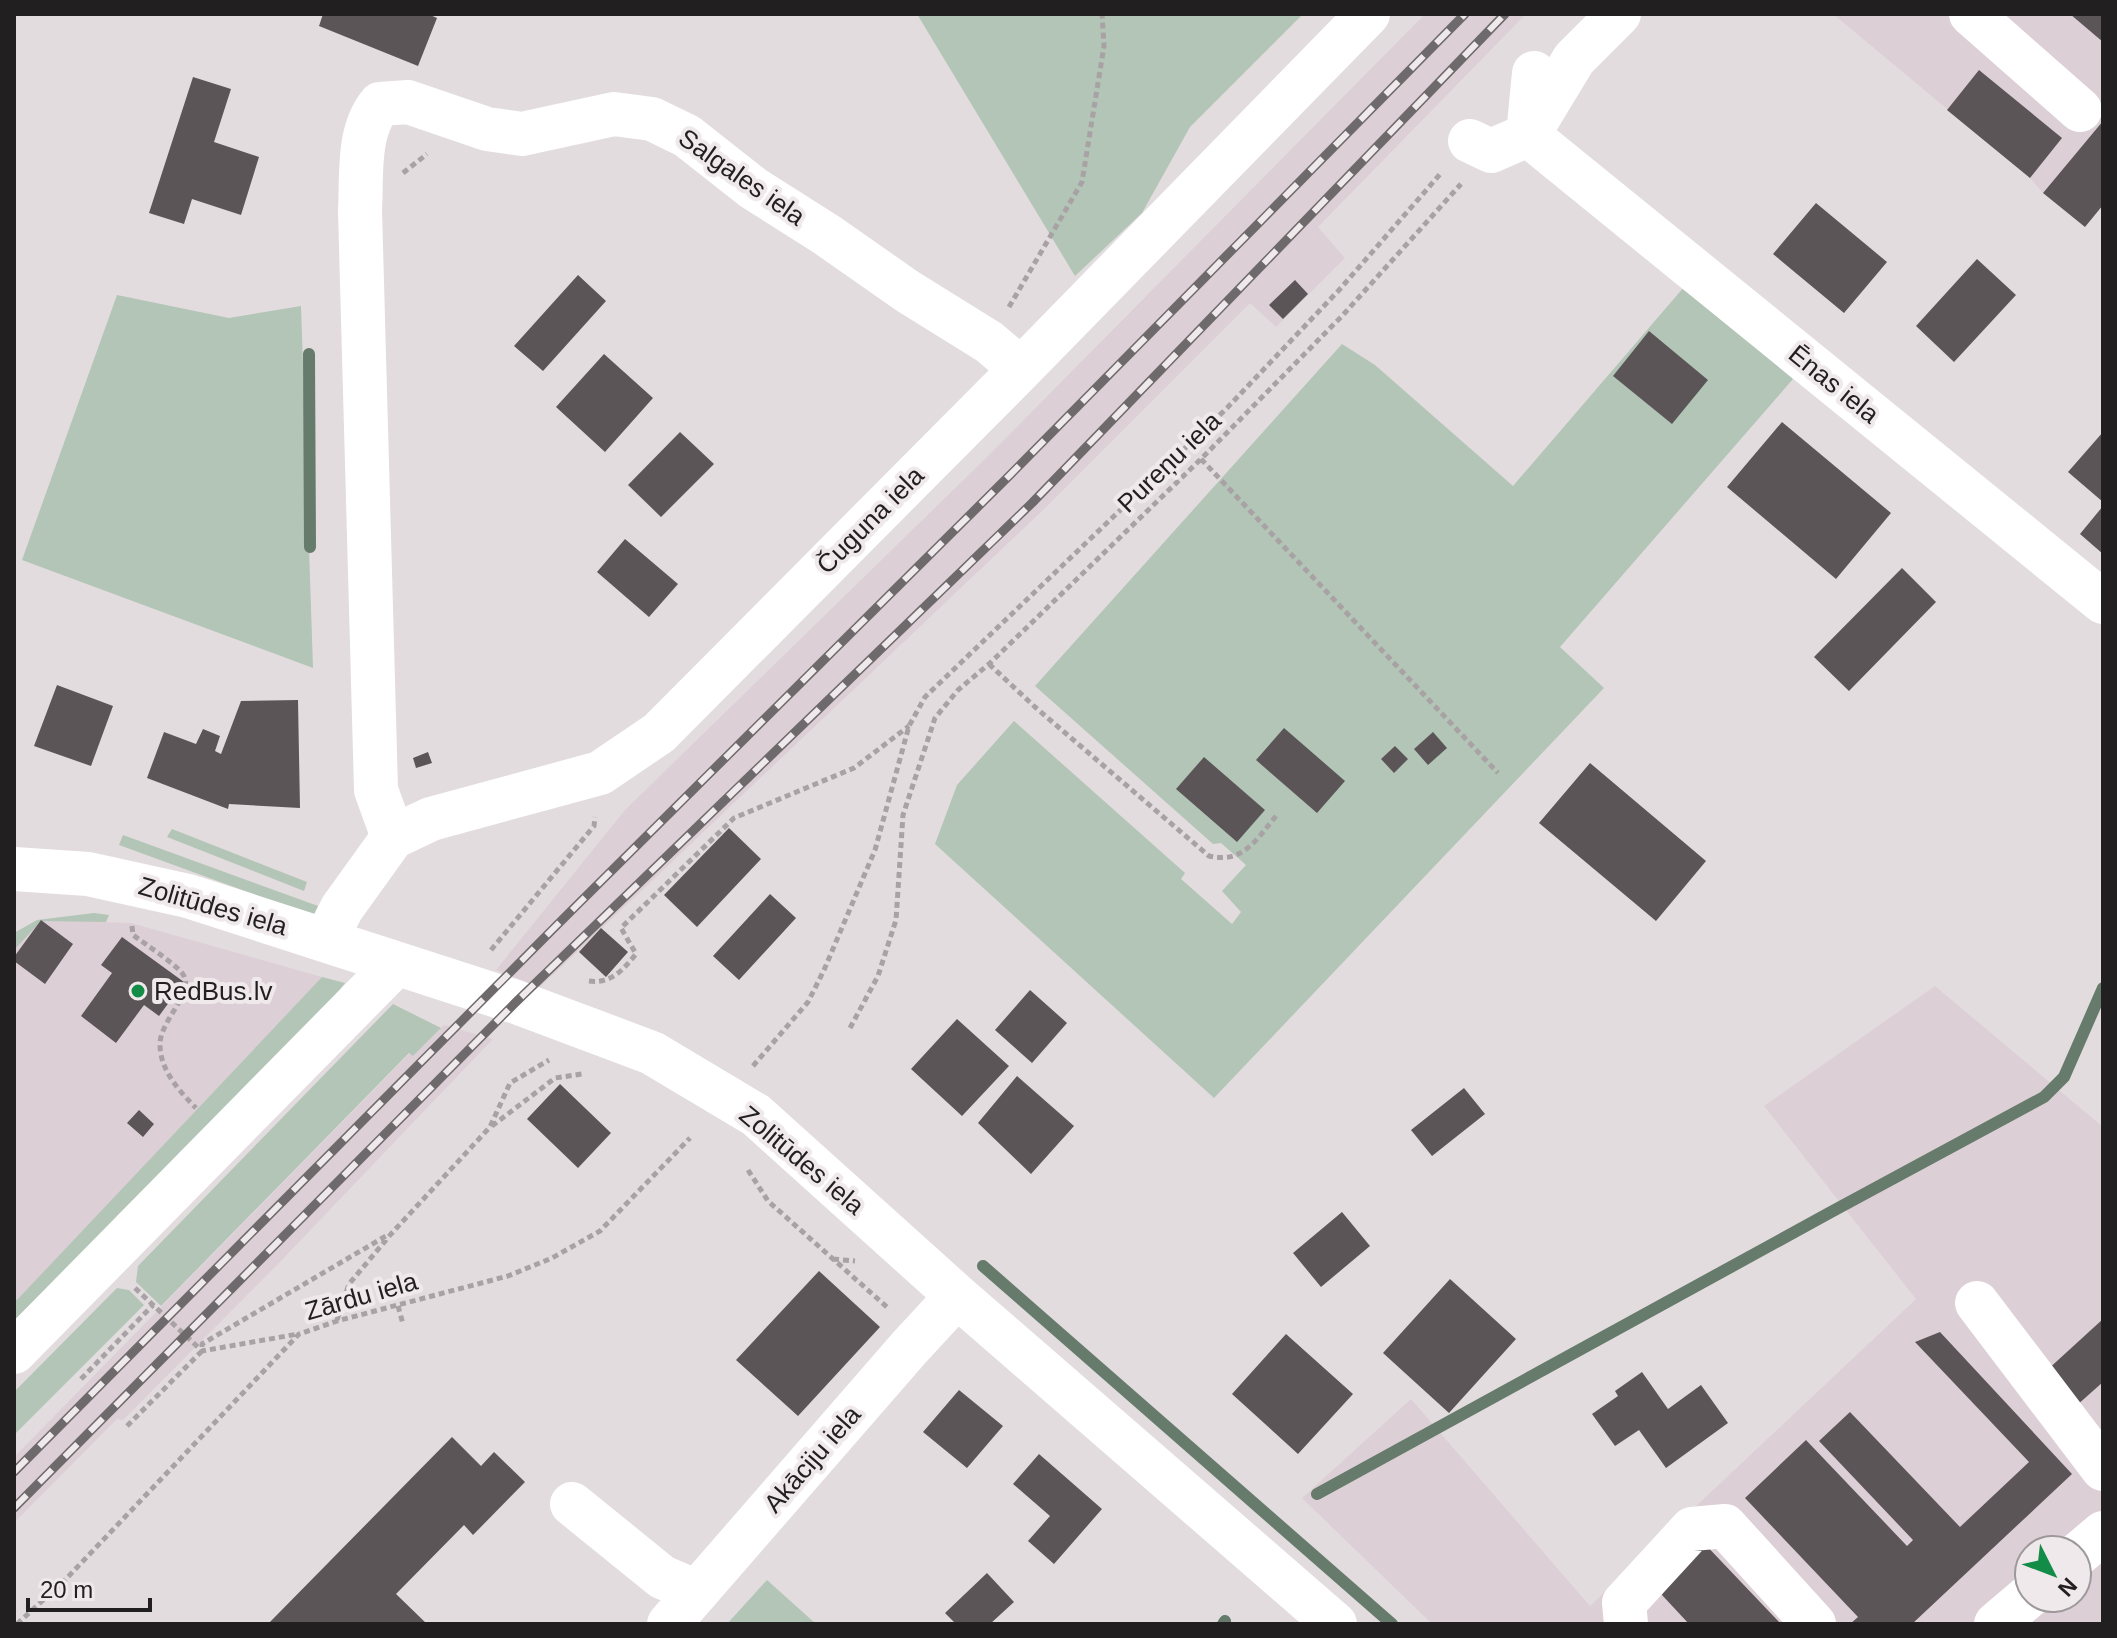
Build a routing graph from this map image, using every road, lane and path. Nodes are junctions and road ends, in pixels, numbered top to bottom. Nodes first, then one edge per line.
1 (1102, 14) edge
2 (1368, 14) edge
3 (1619, 14) edge
4 (1971, 14) edge
5 (1534, 73) dead end
6 (2080, 110) dead end
7 (465, 122) junction
8 (1496, 142) junction
9 (360, 210) junction
10 (1005, 356) junction
11 (1201, 459) junction
12 (2103, 602) edge
13 (989, 664) junction
14 (909, 726) junction
15 (600, 773) junction
16 (1498, 773) dead end
17 (1276, 816) dead end
18 (393, 837) junction
19 (21, 874) edge
20 (131, 923) dead end
21 (326, 939) junction
22 (485, 958) dead end
23 (396, 964) junction
24 (532, 1009) junction
25 (850, 1028) dead end
26 (550, 1060) dead end
27 (752, 1067) dead end
28 (587, 1073) dead end
29 (490, 1127) junction
30 (224, 1137) junction
31 (690, 1138) dead end
32 (391, 1234) junction
33 (105, 1259) junction
34 (957, 1296) junction
35 (1977, 1303) dead end
36 (153, 1305) junction
37 (398, 1306) junction
38 (337, 1321) junction
39 (403, 1324) dead end
40 (299, 1334) junction
41 (202, 1351) junction
42 (14, 1352) edge
43 (81, 1379) dead end
44 (127, 1426) dead end
45 (2103, 1469) edge
46 (572, 1504) dead end
47 (683, 1608) edge
48 (2013, 1610) edge
49 (17, 1624) edge
50 (1335, 1624) edge
51 (1626, 1624) edge
52 (1814, 1624) edge
53 (1996, 1624) edge

1 - 10 path
2 - 10 street, Čuguna iela
3 - 8 street
4 - 6 street
5 - 8 street
7 - 9 path
7 - 9 street, Salgales iela
7 - 10 street, Salgales iela
8 - 11 path, Pureņu iela
8 - 12 street, Ēnas iela
8 - 14 path
9 - 18 street
10 - 15 street, Čuguna iela
11 - 13 path, Pureņu iela
11 - 16 path
13 - 17 path
13 - 25 path, Pureņu iela
14 - 24 path
14 - 27 path
15 - 18 street, Čuguna iela
15 - 22 path
18 - 21 street, Čuguna iela
19 - 21 street, Zolitūdes iela
20 - 30 path
21 - 23 street, Zolitūdes iela
23 - 24 street, Zolitūdes iela
23 - 30 street
24 - 34 street, Zolitūdes iela
26 - 29 path
28 - 29 path
29 - 32 path
30 - 33 street
31 - 37 path, Zārdu iela
32 - 38 path
32 - 41 path
33 - 36 path
33 - 42 street
34 - 47 street, Akāciju iela
34 - 50 street, Zolitūdes iela
35 - 45 street
36 - 41 path
36 - 43 path
37 - 38 path, Zārdu iela
37 - 39 path
38 - 40 path, Zārdu iela
40 - 41 path
40 - 49 path, Zārdu iela
41 - 44 path
46 - 47 street
48 - 53 street
51 - 52 street

